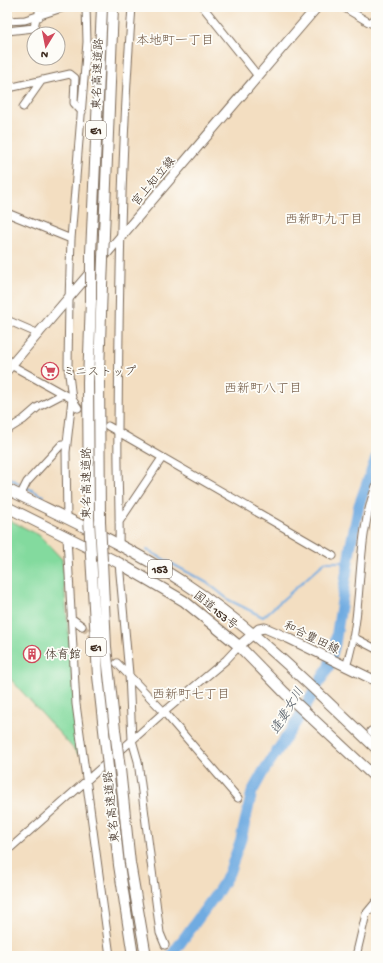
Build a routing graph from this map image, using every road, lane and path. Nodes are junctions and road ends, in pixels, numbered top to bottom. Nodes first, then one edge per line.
1 (39, 7) edge
2 (66, 7) edge
3 (86, 7) edge
4 (101, 7) edge
5 (112, 7) edge
6 (132, 7) edge
7 (203, 7) edge
8 (317, 7) edge
9 (343, 7) edge
10 (37, 17) junction
11 (376, 18) edge
12 (7, 21) edge
13 (7, 31) edge
14 (258, 76) junction
15 (42, 80) junction
16 (7, 83) edge
17 (23, 107) dead end
18 (82, 112) junction
19 (7, 213) edge
20 (121, 238) junction
21 (71, 239) junction
22 (69, 300) junction
23 (7, 320) edge
24 (39, 334) junction
25 (9, 368) edge
26 (63, 394) junction
27 (72, 399) junction
28 (78, 408) dead end
29 (108, 426) dead end
30 (7, 430) edge
31 (118, 432) junction
32 (66, 445) junction
33 (162, 458) junction
34 (376, 486) edge
35 (7, 489) edge
36 (20, 496) junction
37 (7, 507) edge
38 (67, 519) junction
39 (119, 522) junction
40 (66, 537) junction
41 (119, 546) junction
42 (333, 556) dead end
43 (120, 563) junction
44 (70, 618) junction
45 (82, 626) tunnel mouth
46 (252, 635) junction
47 (353, 637) junction
48 (239, 646) junction
49 (376, 649) edge
50 (117, 663) dead end
51 (344, 666) junction
52 (129, 674) junction
53 (376, 681) edge
54 (164, 712) junction
55 (132, 740) junction
56 (376, 748) edge
57 (376, 778) edge
58 (88, 780) junction
59 (238, 798) dead end
60 (7, 851) edge
61 (376, 902) edge
62 (166, 946) dead end
63 (110, 956) edge
64 (133, 956) edge
65 (146, 956) edge
66 (356, 956) edge

1 - 10 street
2 - 10 street
3 - 18 street
4 - 64 highway, 東名高速道路 / E1, bridge
5 - 65 highway, 東名高速道路 / E1, bridge
6 - 20 street
7 - 14 street
8 - 14 main road, 宮上知立線
9 - 11 street
10 - 12 street
10 - 13 street
14 - 20 main road, 宮上知立線
15 - 16 street
15 - 17 street
15 - 18 street
18 - 21 street
19 - 21 street
20 - 22 main road, 宮上知立線
20 - 31 street
21 - 22 street
22 - 24 main road, 宮上知立線
22 - 27 street
23 - 24 street
24 - 25 main road, 宮上知立線
25 - 26 street
26 - 27 street
26 - 30 street
27 - 28 street
27 - 32 street
29 - 31 street
31 - 33 street
31 - 39 street
32 - 36 street
32 - 38 street
33 - 39 street
33 - 42 street
34 - 47 street
35 - 36 highway, 国道153号 / 153
36 - 38 highway, 国道153号 / 153
37 - 40 highway, 国道153号 / 153
38 - 41 highway, 国道153号 / 153
39 - 41 street
40 - 43 highway, 国道153号 / 153
40 - 44 street
41 - 46 highway, 国道153号 / 153
43 - 48 highway, 国道153号 / 153
43 - 52 street
44 - 45 street
44 - 58 street
46 - 48 main road, 和合豊田線
46 - 51 main road, 和合豊田線
46 - 56 highway, 国道153号 / 153
47 - 49 street
47 - 51 street
48 - 54 street
48 - 57 highway, 国道153号 / 153
50 - 52 street
51 - 53 main road, 和合豊田線
52 - 54 street
52 - 55 street
54 - 55 street
54 - 59 street
55 - 58 street
55 - 62 street
58 - 60 street
58 - 63 street
61 - 66 street

